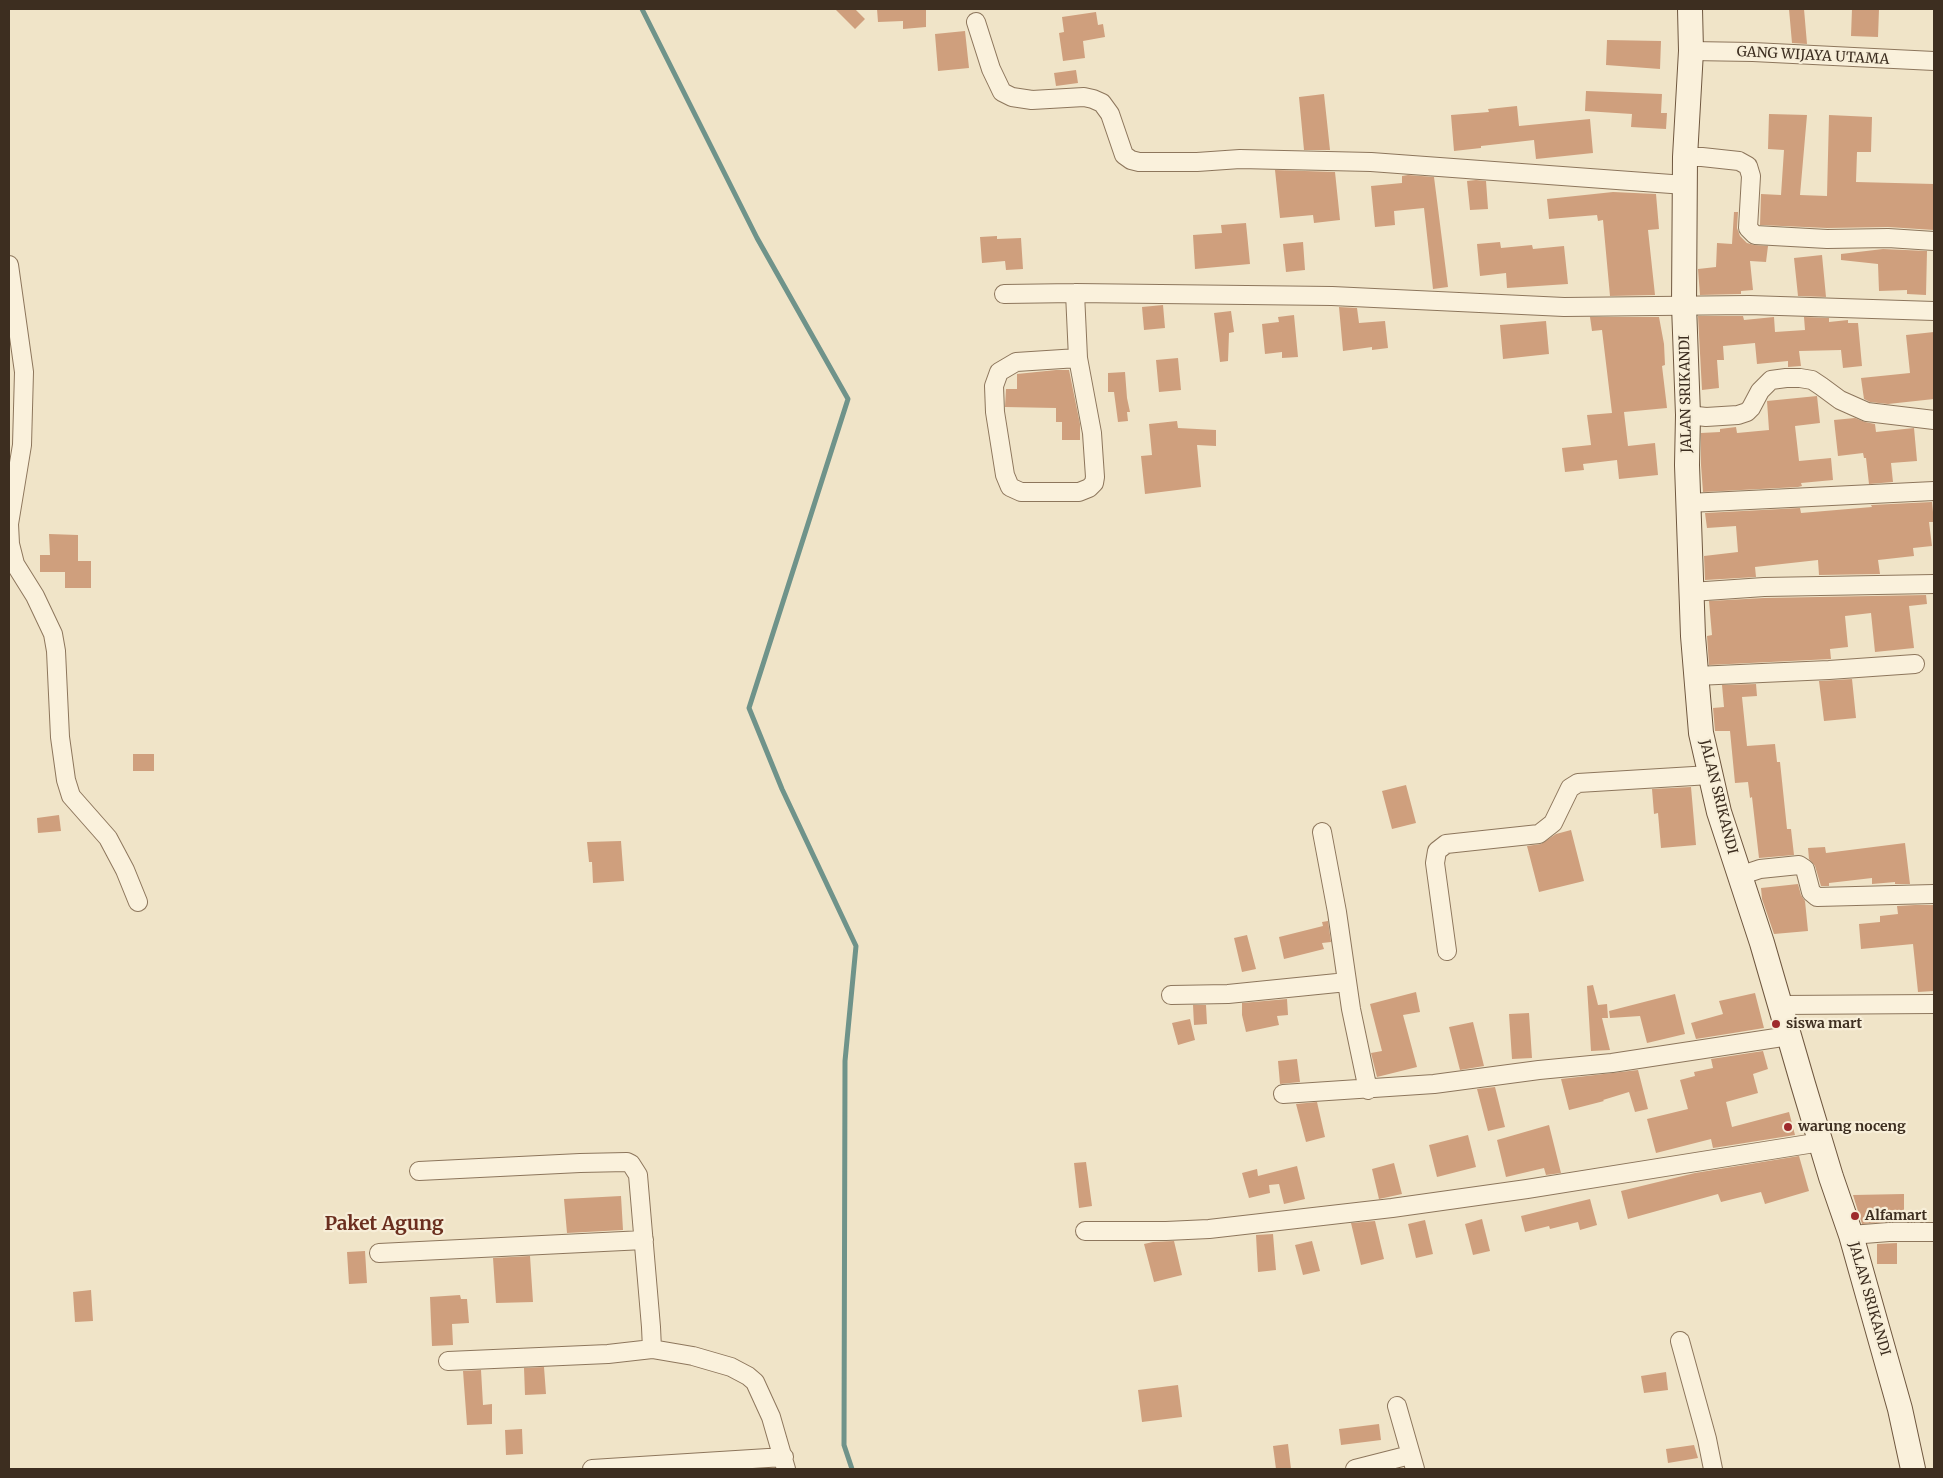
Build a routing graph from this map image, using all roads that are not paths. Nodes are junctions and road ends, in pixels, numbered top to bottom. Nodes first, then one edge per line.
1 (1690, 9) edge
2 (976, 22) dead end
3 (1691, 52) junction
4 (1934, 61) edge
5 (1686, 157) junction
6 (1685, 185) junction
7 (1934, 241) edge
8 (9, 265) edge
9 (1075, 293) junction
10 (1004, 294) dead end
11 (1684, 305) junction
12 (1934, 311) edge
13 (1078, 358) junction
14 (1688, 415) junction
15 (1934, 420) edge
16 (1934, 491) edge
17 (1688, 503) junction
18 (1934, 584) edge
19 (1691, 592) junction
20 (1915, 664) dead end
21 (1696, 676) junction
22 (1710, 775) junction
23 (1322, 832) dead end
24 (1739, 876) junction
25 (1934, 894) edge
26 (138, 902) dead end
27 (1447, 951) dead end
28 (1347, 982) junction
29 (1171, 995) dead end
30 (1934, 1004) edge
31 (1780, 1005) junction
32 (1789, 1036) junction
33 (1368, 1090) junction
34 (1283, 1094) dead end
35 (1820, 1142) junction
36 (419, 1171) dead end
37 (1085, 1231) dead end
38 (1934, 1232) edge
39 (1851, 1235) junction
40 (644, 1240) junction
41 (379, 1253) dead end
42 (1680, 1341) dead end
43 (652, 1349) junction
44 (448, 1361) dead end
45 (1398, 1406) dead end
46 (1413, 1462) edge
47 (785, 1463) edge
48 (592, 1469) edge
49 (1355, 1469) edge
50 (1713, 1469) edge
51 (1913, 1469) edge

1 - 3 street, JALAN SRIKANDI
2 - 6 street
3 - 4 street, GANG WIJAYA UTAMA
3 - 5 street, JALAN SRIKANDI
5 - 6 street, JALAN SRIKANDI
5 - 7 street
6 - 11 street, JALAN SRIKANDI
8 - 26 street
9 - 10 street
9 - 11 street
9 - 13 street
11 - 12 street
11 - 14 street, JALAN SRIKANDI
13 - 13 street
14 - 15 street
14 - 17 street, JALAN SRIKANDI
16 - 17 street
17 - 19 street, JALAN SRIKANDI
18 - 19 street
19 - 21 street, JALAN SRIKANDI
20 - 21 street
21 - 22 street, JALAN SRIKANDI
22 - 24 street, JALAN SRIKANDI
22 - 27 street
23 - 28 street
24 - 25 street
24 - 31 street, JALAN SRIKANDI
28 - 29 street
28 - 33 street
30 - 31 street
31 - 32 street, JALAN SRIKANDI
32 - 33 street
32 - 35 street, JALAN SRIKANDI
33 - 34 street
35 - 37 street
35 - 39 street, JALAN SRIKANDI
36 - 40 street
38 - 39 street
39 - 51 street, JALAN SRIKANDI
40 - 41 street
40 - 43 street
42 - 50 street
43 - 44 street
43 - 47 street
45 - 46 street
46 - 49 street
47 - 48 street

